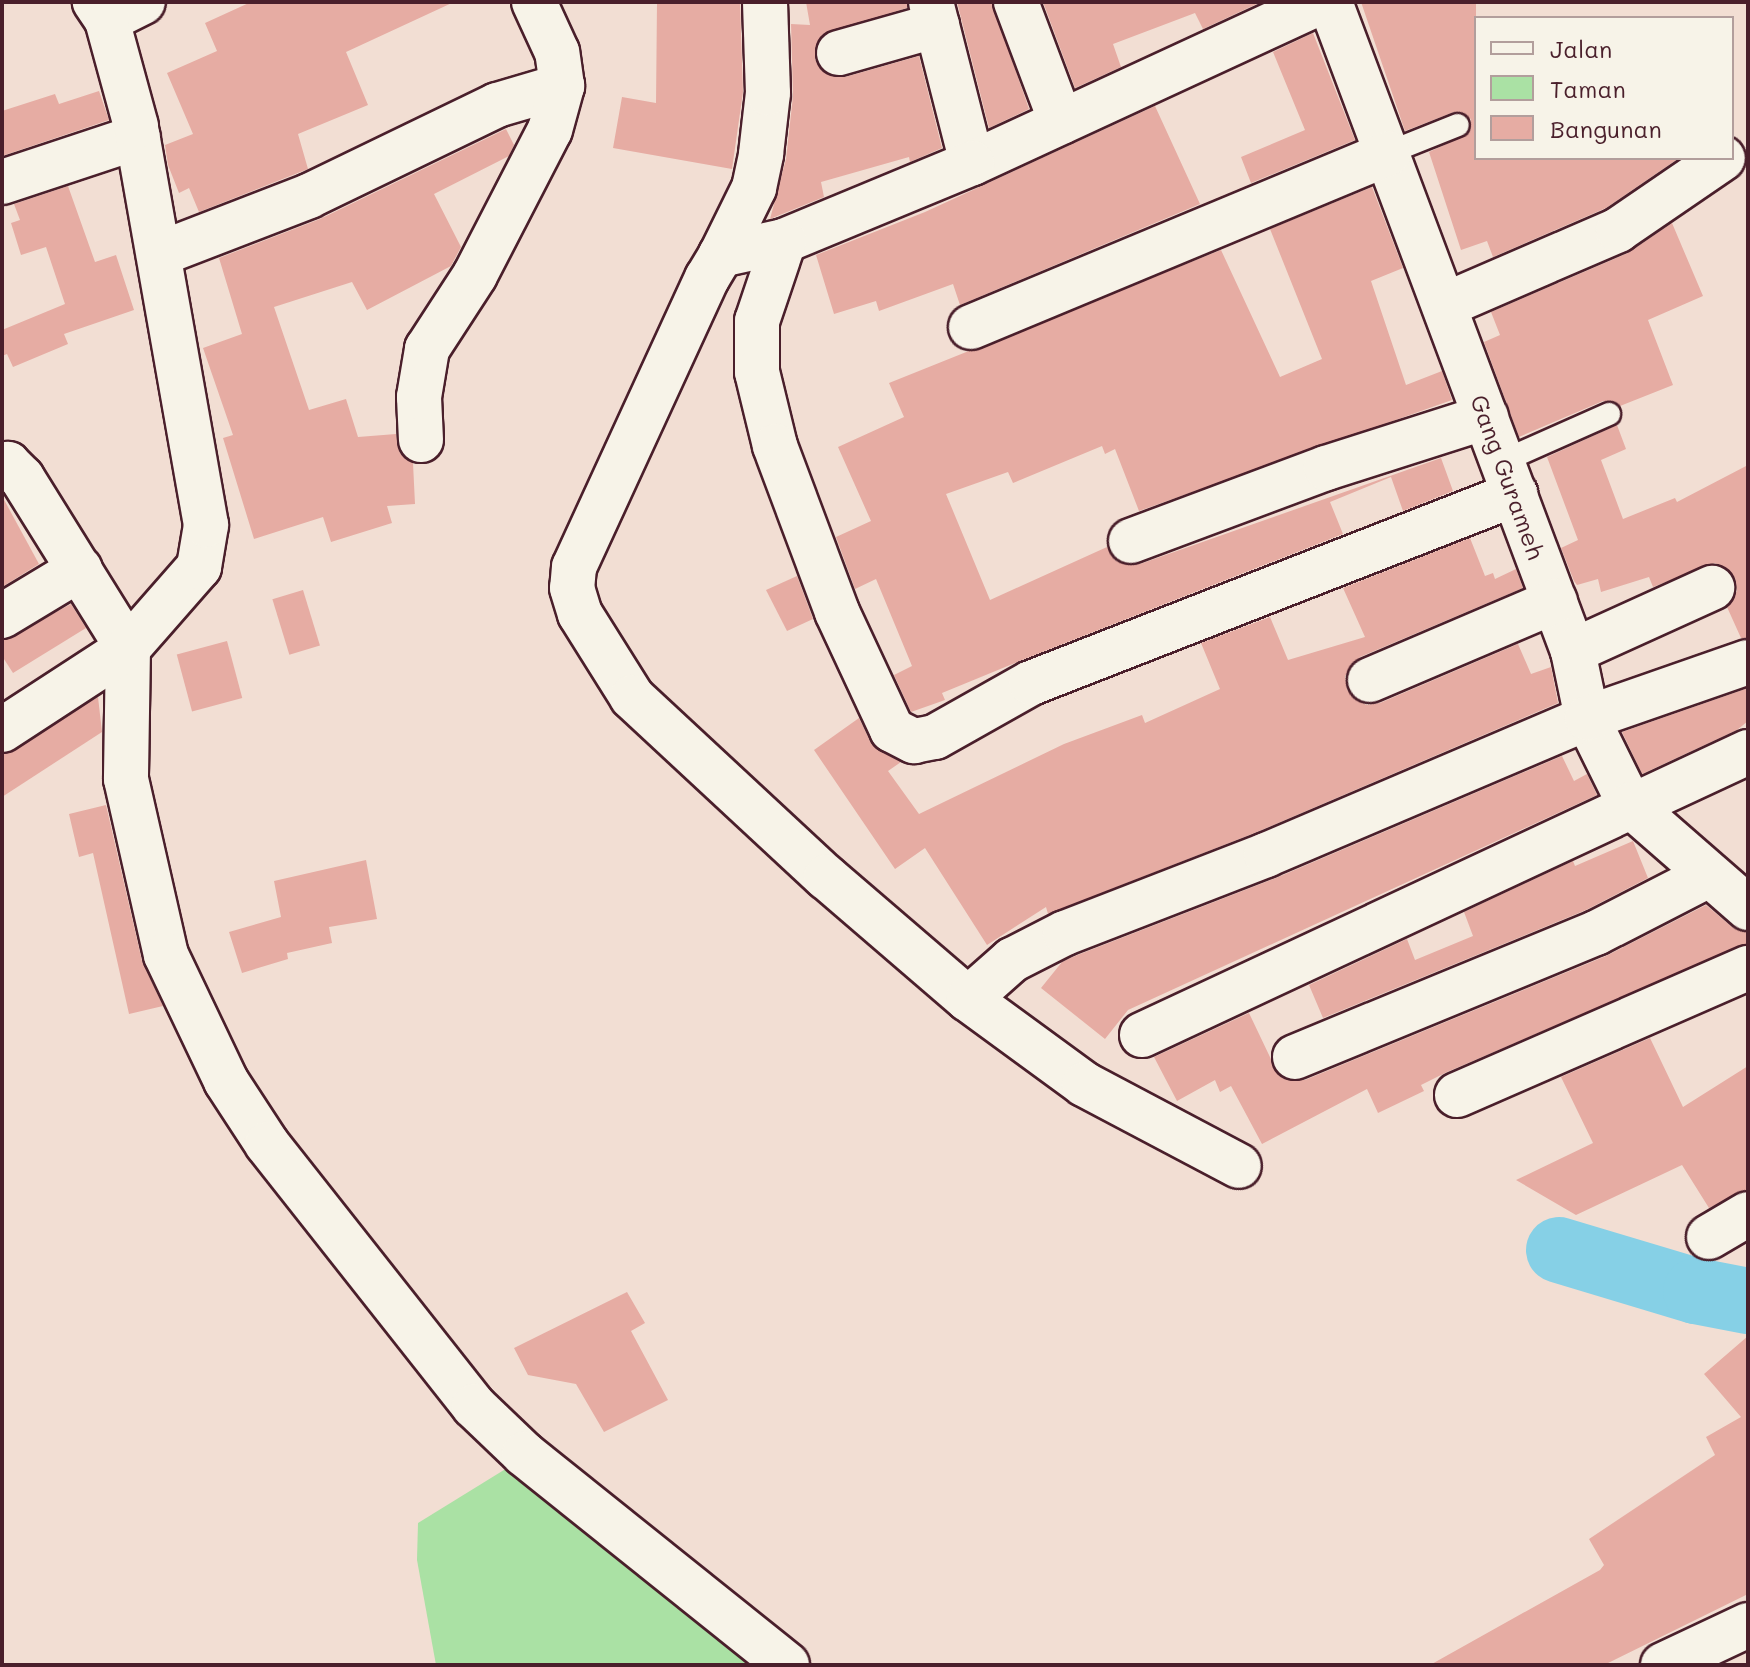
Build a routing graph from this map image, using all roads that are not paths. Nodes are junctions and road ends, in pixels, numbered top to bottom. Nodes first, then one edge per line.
1 (534, 2) edge
2 (765, 2) edge
3 (1016, 2) edge
4 (1321, 2) edge
5 (1330, 2) edge
6 (115, 8) edge
7 (934, 14) edge
8 (839, 53) dead end
9 (562, 86) junction
10 (1061, 122) junction
11 (1458, 125) dead end
12 (138, 137) junction
13 (1388, 153) junction
14 (1720, 160) edge
15 (972, 163) junction
16 (2, 182) edge
17 (784, 241) junction
18 (159, 254) junction
19 (721, 255) junction
20 (1445, 305) junction
21 (971, 327) dead end
22 (1609, 414) dead end
23 (1486, 417) junction
24 (421, 440) dead end
25 (4, 462) edge
26 (1509, 477) junction
27 (1131, 541) dead end
28 (80, 569) junction
29 (1712, 588) dead end
30 (1555, 601) junction
31 (2, 616) edge
32 (128, 648) junction
33 (1573, 651) junction
34 (1748, 662) edge
35 (1370, 680) dead end
36 (1587, 718) junction
37 (2, 730) edge
38 (1748, 752) edge
39 (1630, 805) junction
40 (1709, 875) junction
41 (1748, 908) edge
42 (1748, 968) edge
43 (968, 999) junction
44 (1142, 1035) dead end
45 (1295, 1057) dead end
46 (1457, 1095) dead end
47 (1239, 1166) dead end
48 (1748, 1214) edge
49 (1709, 1237) dead end
50 (1748, 1625) edge
51 (787, 1665) edge
52 (1663, 1665) edge

1 - 9 street
2 - 19 street
3 - 10 street
4 - 10 street
5 - 13 street, Gang Gurameh
6 - 12 street
7 - 8 street
7 - 15 street
9 - 18 street
9 - 24 street
10 - 15 street
11 - 13 lane
12 - 16 street
12 - 18 street
13 - 20 street, Gang Gurameh
13 - 21 street
14 - 20 street
15 - 17 street
17 - 19 street
17 - 26 street
18 - 32 street
19 - 43 street
20 - 23 street, Gang Gurameh
22 - 26 lane
23 - 26 street, Gang Gurameh
23 - 27 street
25 - 28 street
26 - 30 street, Gang Gurameh
28 - 31 street
28 - 32 street
29 - 33 street
30 - 33 street, Gang Gurameh
30 - 35 street
32 - 37 street
32 - 51 street
33 - 36 street, Gang Gurameh
34 - 36 street
36 - 39 street, Gang Gurameh
36 - 43 street
38 - 39 street
39 - 40 street, Gang Gurameh
39 - 44 street
40 - 41 street, Gang Gurameh
40 - 45 street
42 - 46 street
43 - 47 street
48 - 49 street
50 - 52 street

